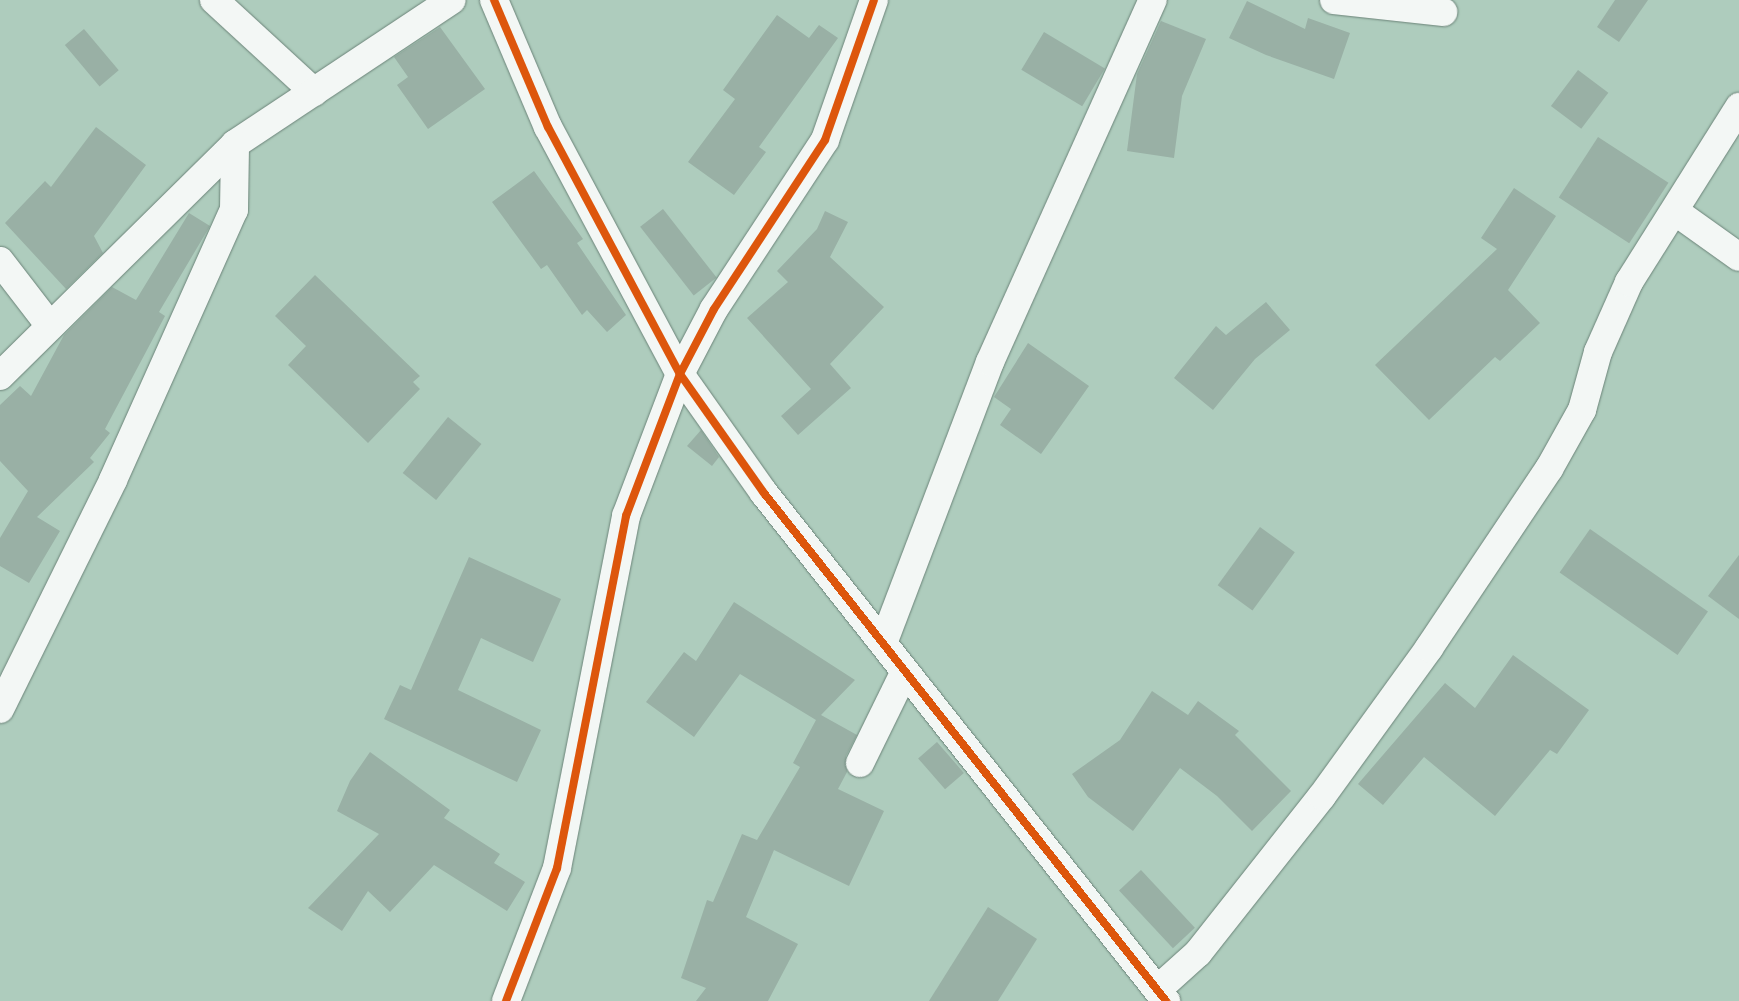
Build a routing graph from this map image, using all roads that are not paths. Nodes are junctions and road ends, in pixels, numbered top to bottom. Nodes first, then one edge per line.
1 (214, 0) edge
2 (452, 0) edge
3 (494, 0) edge
4 (874, 0) edge
5 (1153, 0) edge
6 (1334, 0) edge
7 (1443, 12) dead end
8 (314, 92) junction
9 (1739, 107) edge
10 (235, 144) junction
11 (1676, 212) junction
12 (1739, 258) edge
13 (0, 261) edge
14 (50, 326) junction
15 (680, 374) junction
16 (0, 376) edge
17 (884, 641) junction
18 (904, 673) junction
19 (0, 709) edge
20 (860, 763) dead end
21 (1162, 995) edge
22 (506, 1001) edge

1 - 8 street
2 - 8 street
3 - 15 street
4 - 15 street
5 - 17 street
6 - 7 street
8 - 10 street
9 - 11 street
10 - 14 street
10 - 19 street
11 - 12 street
11 - 21 street
13 - 14 street
14 - 16 street
15 - 17 street
15 - 22 street
17 - 18 street
18 - 20 street
18 - 21 street

